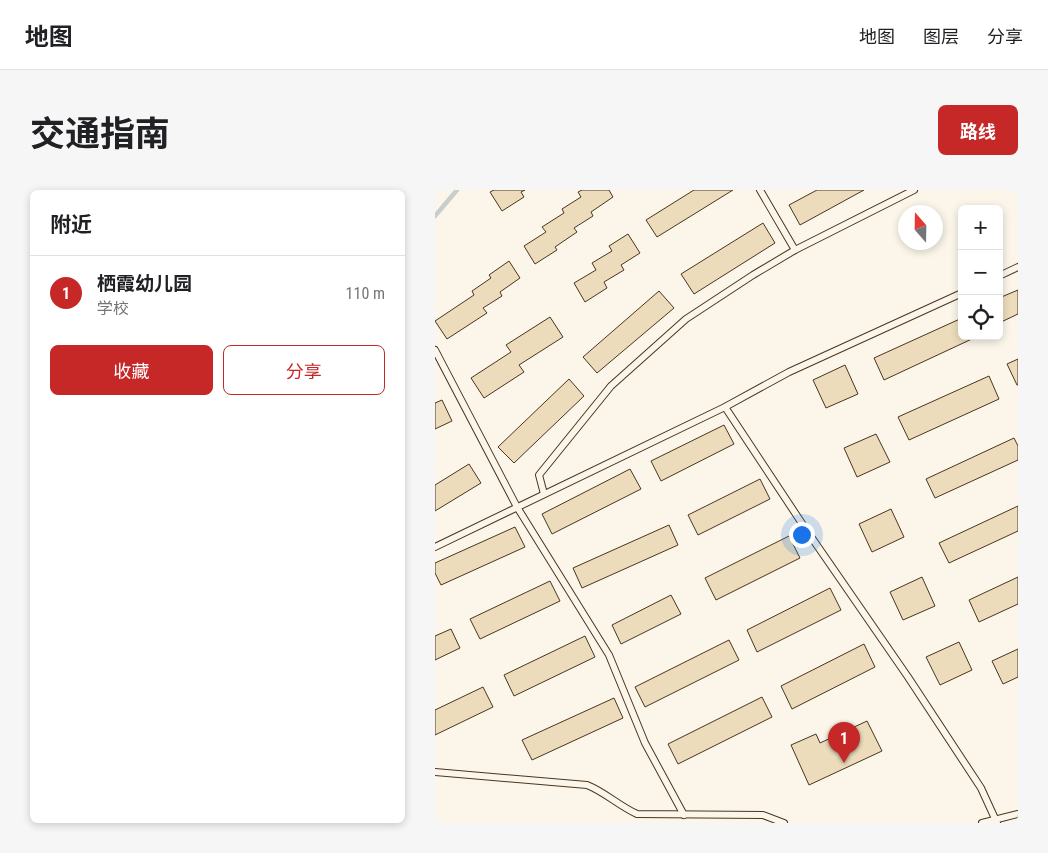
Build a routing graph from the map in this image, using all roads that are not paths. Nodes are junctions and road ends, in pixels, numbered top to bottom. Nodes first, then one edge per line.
1 (760, 190) edge
2 (914, 190) edge
3 (795, 250) junction
4 (1018, 267) edge
5 (1003, 274) edge
6 (958, 295) edge
7 (435, 350) edge
8 (725, 407) junction
9 (544, 494) junction
10 (517, 507) junction
11 (435, 547) edge
12 (435, 772) edge
13 (1018, 814) edge
14 (684, 815) junction
15 (996, 821) edge
16 (784, 823) edge
17 (982, 823) edge

1 - 3 lane
2 - 3 lane
3 - 9 lane
4 - 5 lane
6 - 8 lane
7 - 10 lane
8 - 9 lane
8 - 15 lane
9 - 10 lane
10 - 11 lane
10 - 14 lane
12 - 14 lane
13 - 15 lane
14 - 16 lane
15 - 17 lane

